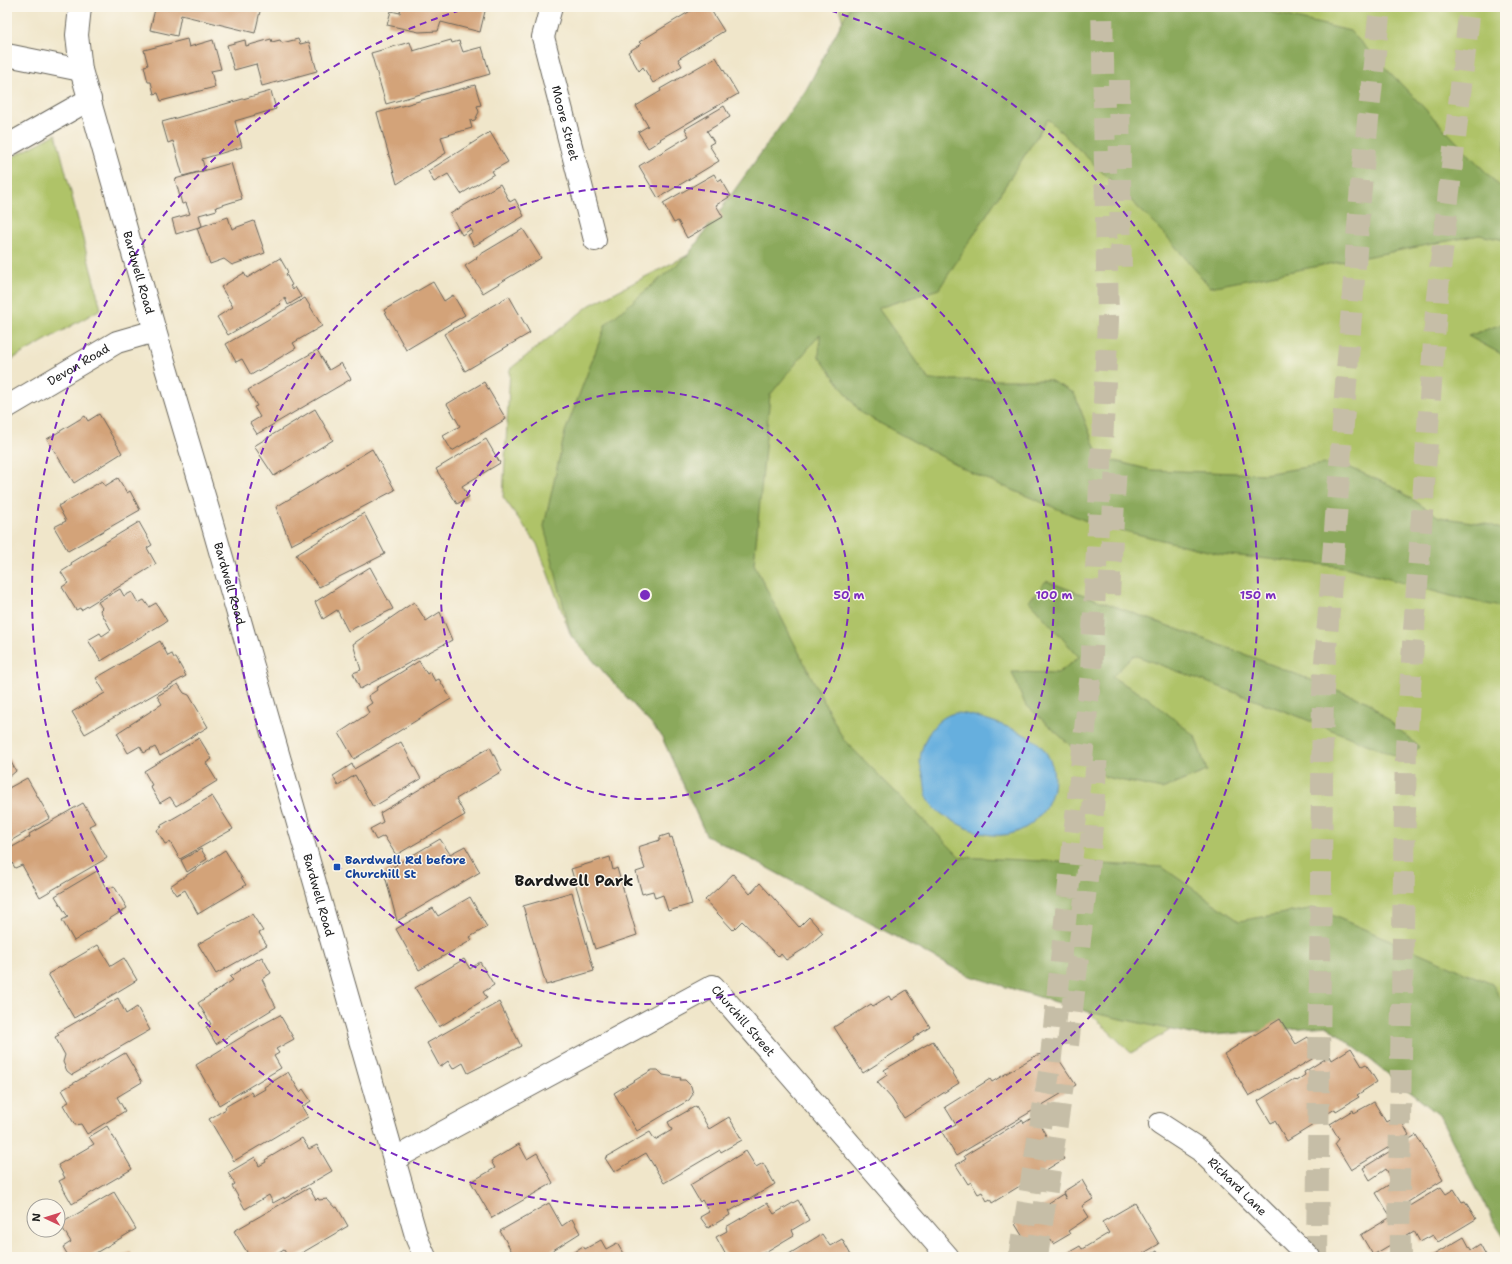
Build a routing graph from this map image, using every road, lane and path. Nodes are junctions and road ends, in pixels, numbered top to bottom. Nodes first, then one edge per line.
1 (80, 7) edge
2 (551, 7) edge
3 (7, 55) edge
4 (81, 70) junction
5 (90, 99) junction
6 (7, 146) edge
7 (595, 240) dead end
8 (155, 331) junction
9 (7, 407) edge
10 (1160, 1124) dead end
11 (394, 1159) junction
12 (426, 1257) edge
13 (948, 1257) edge
14 (1310, 1257) edge

1 - 4 street, Bardwell Road
2 - 7 street, Moore Street
3 - 4 street
4 - 5 street, Bardwell Road
5 - 6 street
5 - 8 street, Bardwell Road
8 - 9 street, Devon Road
8 - 11 street, Bardwell Road
10 - 14 street, Richard Lane
11 - 12 street, Bardwell Road
11 - 13 street, Churchill Street

